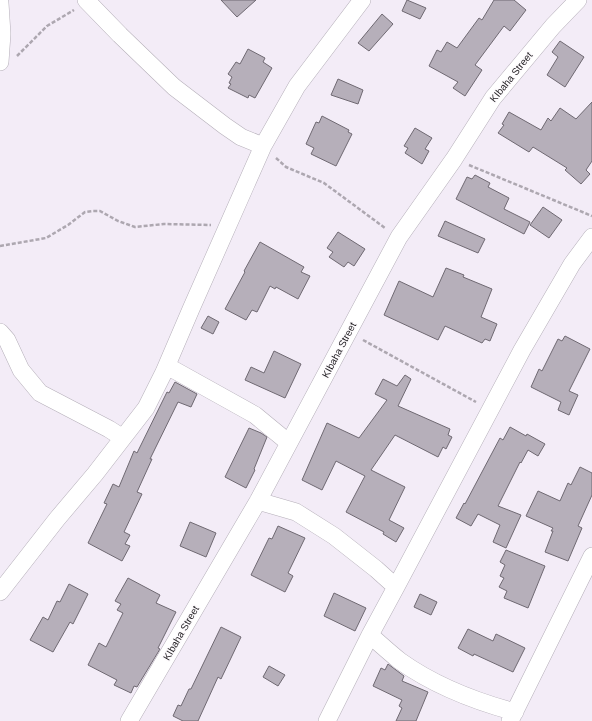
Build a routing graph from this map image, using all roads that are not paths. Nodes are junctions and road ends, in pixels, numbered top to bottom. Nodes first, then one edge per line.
1 (362, 0) edge
2 (578, 0) edge
3 (86, 1) edge
4 (0, 3) edge
5 (6, 61) edge
6 (263, 146) junction
7 (592, 237) edge
8 (0, 332) edge
9 (167, 366) junction
10 (123, 438) junction
11 (289, 443) junction
12 (258, 501) junction
13 (590, 563) edge
14 (396, 587) junction
15 (0, 592) edge
16 (370, 636) junction
17 (512, 717) edge
18 (129, 721) edge
19 (327, 721) edge

1 - 6 street
2 - 11 street, KIbaha Street
3 - 6 street
4 - 5 street
6 - 9 street
7 - 14 street
8 - 10 street
9 - 10 street
9 - 11 street
10 - 15 street
11 - 12 street, KIbaha Street
12 - 14 street
12 - 18 street, KIbaha Street
13 - 17 street
14 - 16 street
16 - 17 street
16 - 19 street

